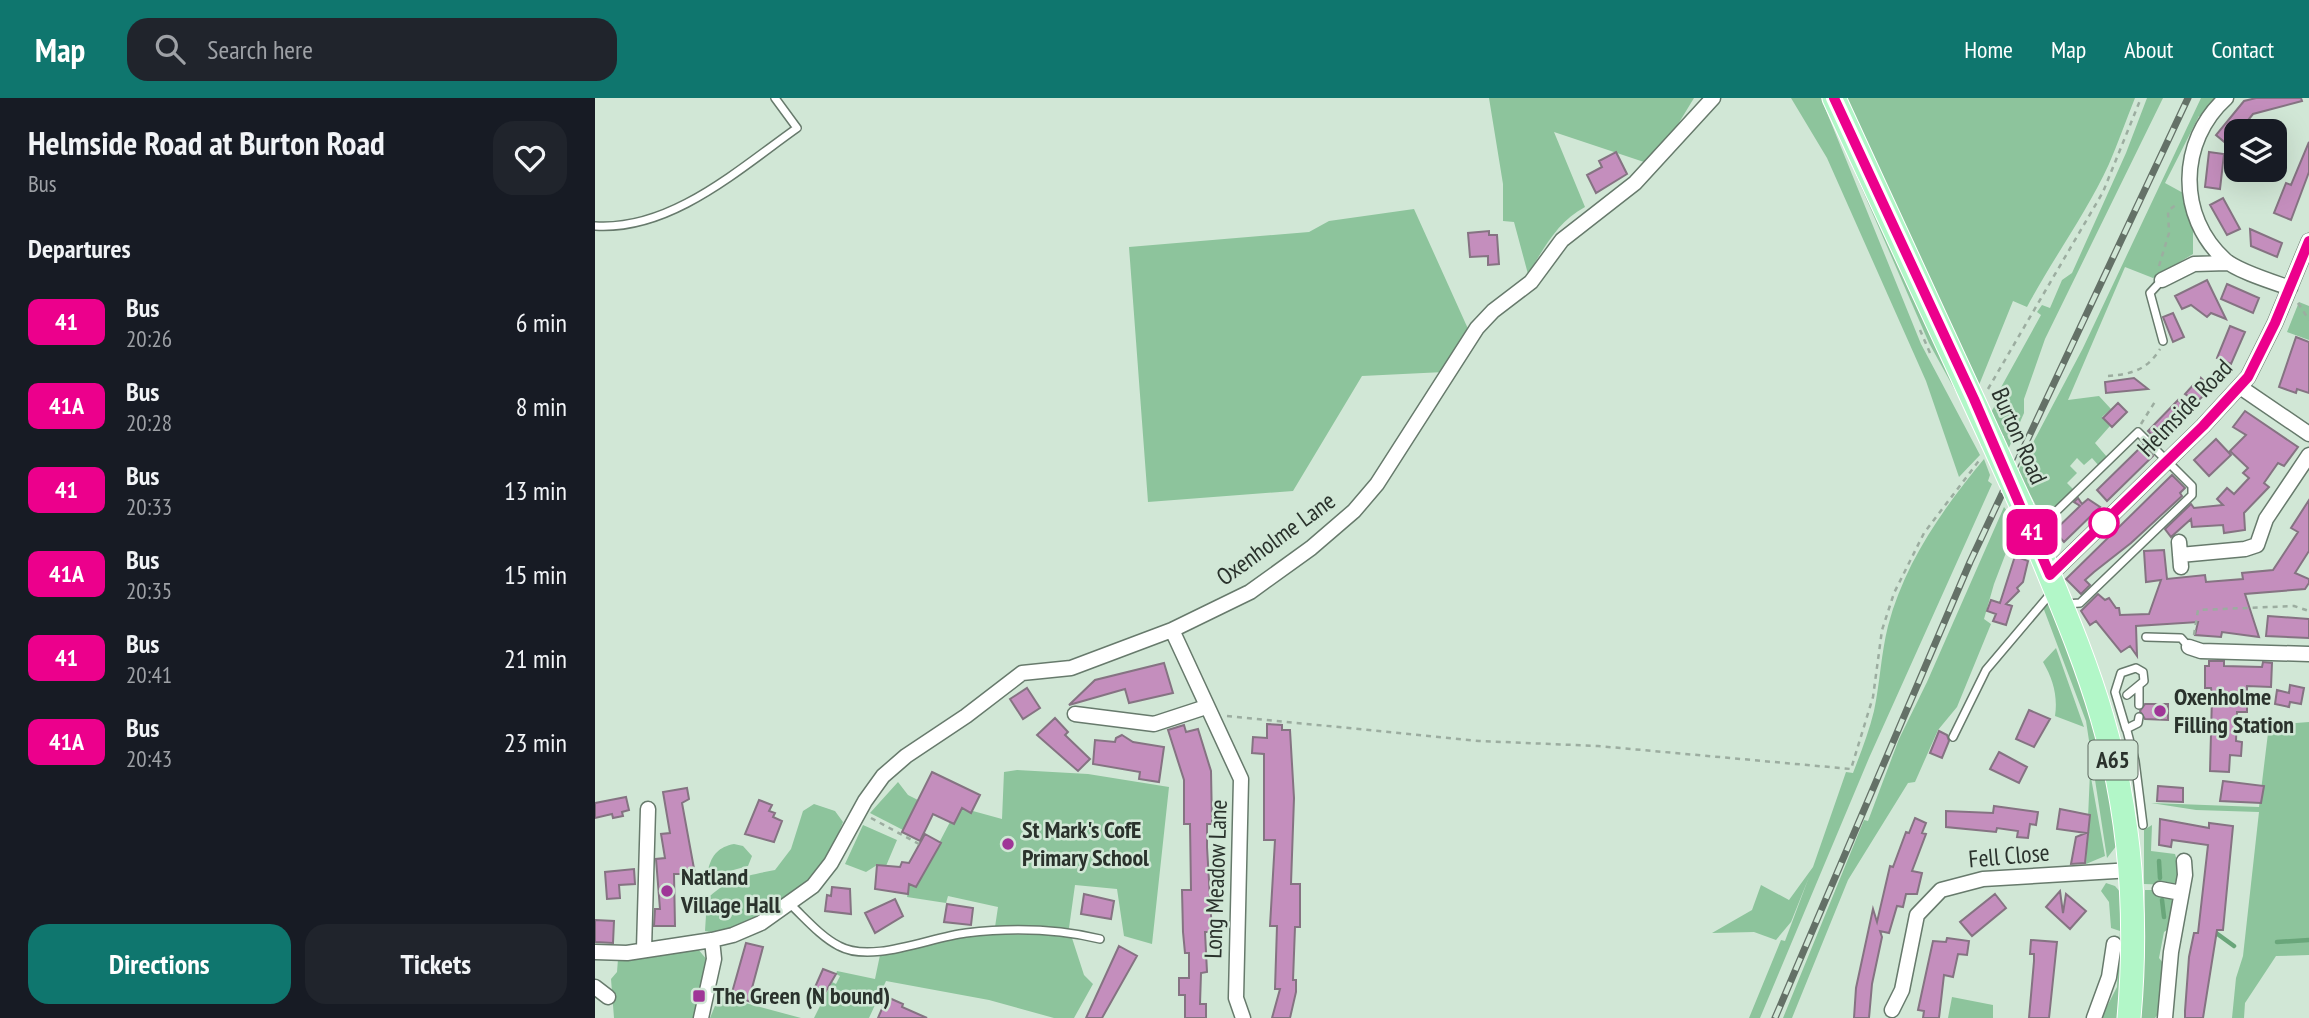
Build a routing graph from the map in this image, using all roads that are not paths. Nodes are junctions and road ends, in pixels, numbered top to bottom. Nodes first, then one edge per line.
1 (775, 98) edge
2 (1713, 98) edge
3 (1835, 98) edge
4 (2226, 98) edge
5 (595, 226) edge
6 (2206, 240) junction
7 (2309, 241) edge
8 (2227, 262) junction
9 (2195, 264) junction
10 (2160, 275) joint
11 (2290, 288) junction
12 (2162, 341) road end
13 (2240, 387) junction
14 (2309, 434) edge
15 (2309, 455) edge
16 (2168, 460) junction
17 (2033, 535) junction
18 (2180, 555) dead end
19 (2056, 590) junction
20 (1172, 630) junction
21 (2146, 637) dead end
22 (2192, 644) joint
23 (2309, 654) edge
24 (2139, 686) junction
25 (2104, 689) junction
26 (2139, 705) dead end
27 (1208, 711) junction
28 (1075, 714) dead end
29 (2139, 717) dead end
30 (2126, 719) dead end
31 (2126, 729) junction
32 (1953, 737) dead end
33 (2122, 750) junction
34 (648, 809) dead end
35 (2143, 825) dead end
36 (2184, 861) dead end
37 (2131, 870) junction
38 (2160, 888) dead end
39 (2181, 892) junction
40 (790, 904) junction
41 (1100, 939) dead end
42 (712, 940) junction
43 (2115, 944) dead end
44 (644, 949) junction
45 (595, 952) edge
46 (595, 987) edge
47 (608, 998) dead end
48 (1892, 1010) dead end
49 (701, 1018) edge
50 (1243, 1018) edge
51 (2094, 1018) edge
52 (2129, 1018) edge
53 (2165, 1018) edge

1 - 5 lane
2 - 20 street, Oxenholme Lane
3 - 17 main road, Burton Road / A65, bridge
4 - 6 street
6 - 8 street
6 - 9 street
7 - 11 street, Helmside Road
8 - 9 street
8 - 11 street
9 - 10 street
10 - 12 lane
11 - 13 street, Helmside Road
13 - 14 street
13 - 16 street, Helmside Road
15 - 18 street
16 - 17 lane
16 - 19 street, Helmside Road
16 - 19 lane
17 - 19 main road, Burton Road / A65
19 - 25 main road, Burton Road / A65
19 - 32 lane
20 - 27 street, Long Meadow Lane
20 - 40 street, Oxenholme Lane
21 - 22 lane
22 - 23 street
24 - 25 lane
24 - 25 lane
24 - 26 lane
25 - 31 lane
25 - 33 main road, Burton Road / A65
27 - 28 street
27 - 50 street, Long Meadow Lane
29 - 31 lane
30 - 31 lane
31 - 33 lane
33 - 35 lane
33 - 37 main road, Burton Road / A65
34 - 44 street
36 - 39 street
37 - 48 street, Fell Close
37 - 52 main road, Burton Road / A65
38 - 39 street
39 - 53 street
40 - 41 lane
40 - 42 street, Oxenholme Lane
42 - 44 street, Oxenholme Lane
42 - 49 street
43 - 51 street
44 - 45 street, Oxenholme Lane
46 - 47 street

